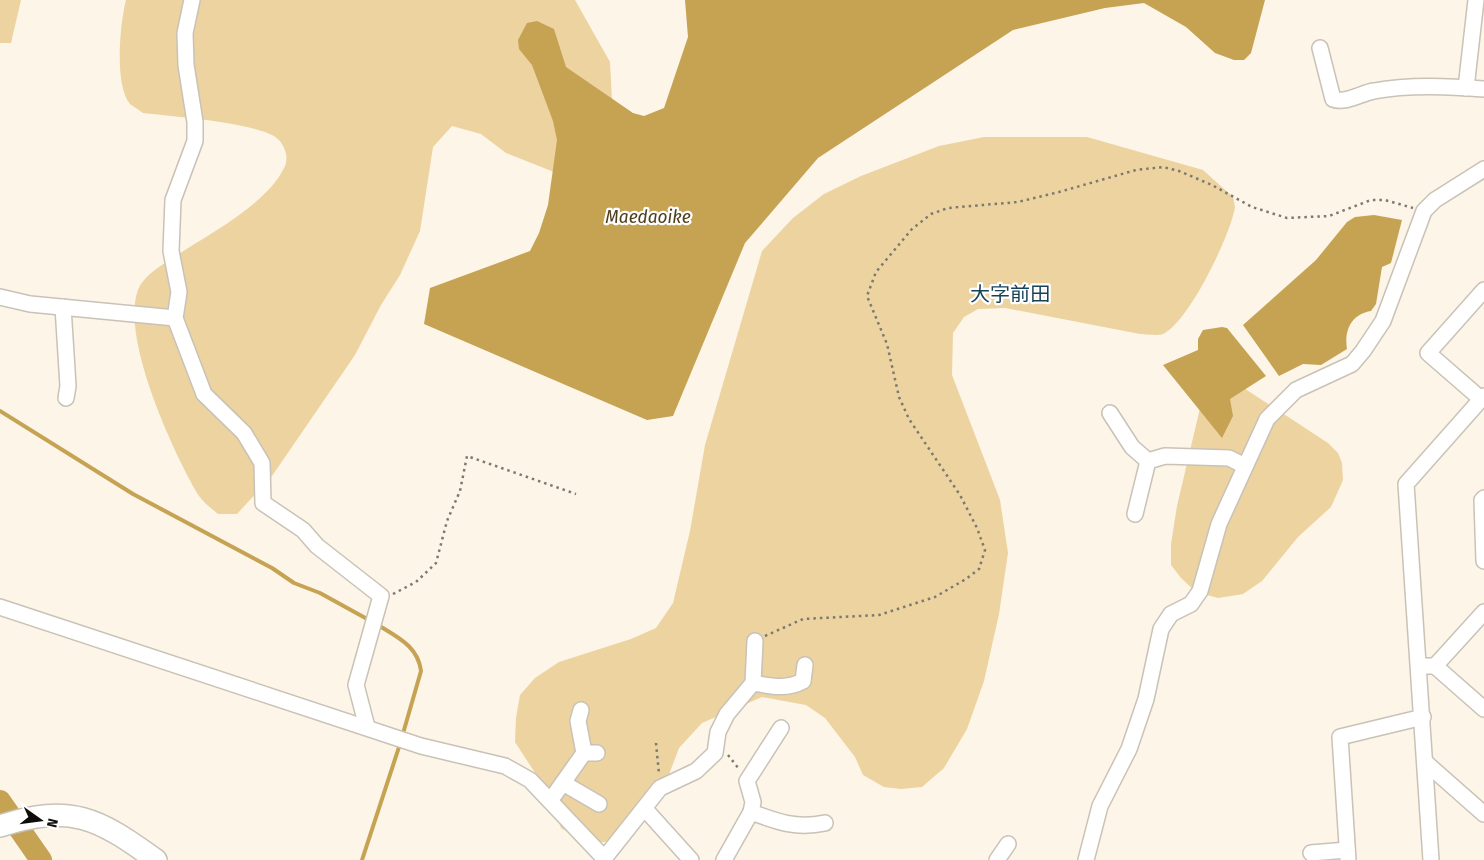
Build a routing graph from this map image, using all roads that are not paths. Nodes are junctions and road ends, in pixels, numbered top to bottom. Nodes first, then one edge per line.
1 (192, 0) edge
2 (1476, 0) edge
3 (1320, 48) dead end
4 (1466, 88) junction
5 (1484, 89) edge
6 (1484, 169) edge
7 (1484, 290) edge
8 (0, 296) edge
9 (63, 307) junction
10 (175, 318) junction
11 (1483, 397) edge
12 (66, 398) dead end
13 (1110, 413) dead end
14 (1148, 461) junction
15 (1245, 466) junction
16 (1483, 500) edge
17 (1135, 514) dead end
18 (1484, 561) edge
19 (0, 606) edge
20 (1484, 612) edge
21 (755, 641) road end
22 (1427, 666) junction
23 (808, 673) dead end
24 (753, 683) junction
25 (1484, 709) edge
26 (581, 710) dead end
27 (1423, 717) junction
28 (367, 727) junction
29 (781, 728) dead end
30 (1425, 762) junction
31 (563, 784) junction
32 (550, 801) junction
33 (599, 804) dead end
34 (645, 809) junction
35 (751, 812) junction
36 (1484, 814) edge
37 (825, 823) dead end
38 (0, 826) edge
39 (1008, 844) dead end
40 (1311, 853) dead end
41 (1347, 855) edge
42 (604, 859) edge
43 (156, 860) edge
44 (691, 860) edge
45 (724, 860) edge
46 (997, 860) edge
47 (1086, 860) edge
48 (1431, 860) edge

1 - 10 street
2 - 4 street
3 - 4 street
4 - 5 street
6 - 15 street
7 - 11 street
8 - 9 street
9 - 10 street
9 - 12 street
10 - 28 street
11 - 22 street
13 - 14 street
14 - 15 street
14 - 17 street
15 - 47 street
16 - 18 street
19 - 28 street
20 - 22 street
21 - 24 street
22 - 25 street
22 - 27 street
23 - 24 street
24 - 34 street
26 - 31 street
27 - 30 street
27 - 41 street
28 - 32 street
29 - 35 street
30 - 36 street
30 - 48 street
31 - 32 street
31 - 33 street
32 - 42 street
34 - 42 street
34 - 44 street
35 - 37 street
35 - 45 street
38 - 43 street
39 - 46 street
40 - 41 street

